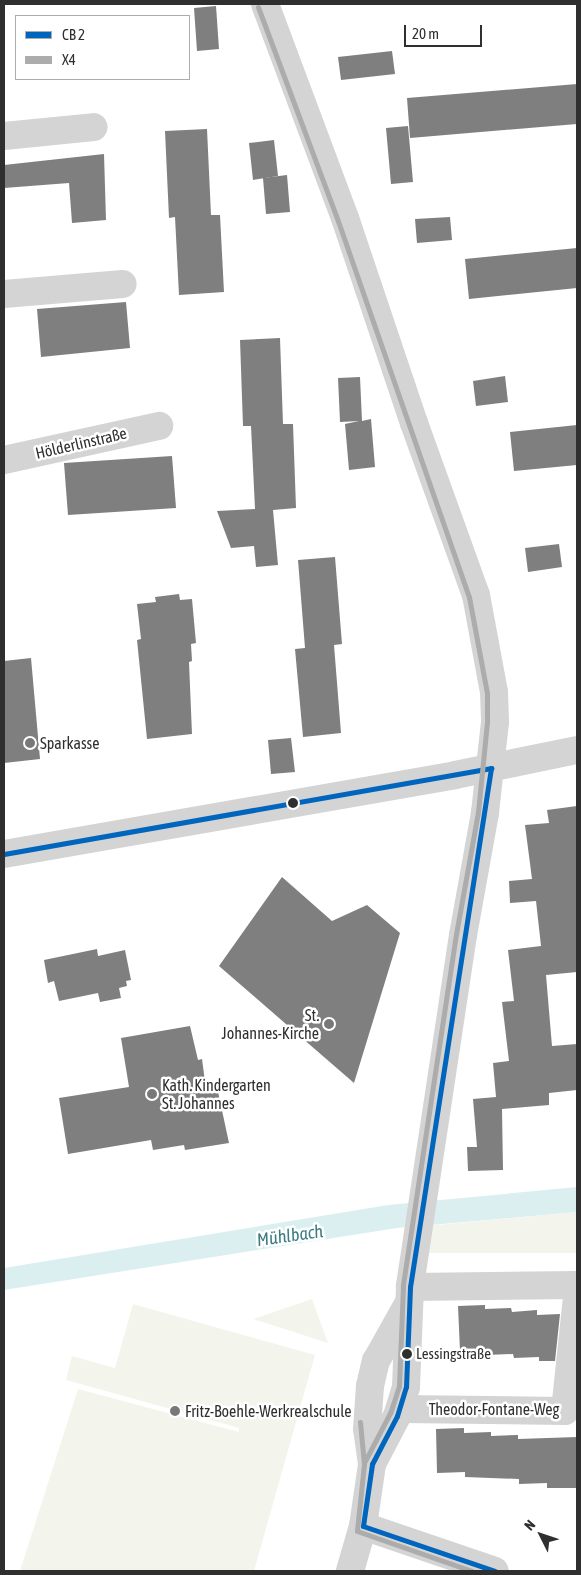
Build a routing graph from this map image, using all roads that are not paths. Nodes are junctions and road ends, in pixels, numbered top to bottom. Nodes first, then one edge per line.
1 (266, 4) edge
2 (94, 127) dead end
3 (4, 136) edge
4 (122, 284) dead end
5 (4, 294) edge
6 (159, 426) dead end
7 (4, 460) edge
8 (577, 750) edge
9 (491, 768) junction
10 (4, 854) edge
11 (577, 1285) edge
12 (409, 1296) junction
13 (577, 1297) edge
14 (400, 1408) junction
15 (372, 1464) junction
16 (363, 1526) junction
17 (350, 1571) edge
18 (495, 1571) edge

1 - 9 street
2 - 3 street
4 - 5 street
6 - 7 street, Hölderlinstraße
8 - 9 street
9 - 10 street
9 - 12 street
11 - 12 street
12 - 14 street
12 - 15 street
13 - 14 street, Theodor-Fontane-Weg
14 - 15 street
15 - 16 street
16 - 17 street
16 - 18 street

